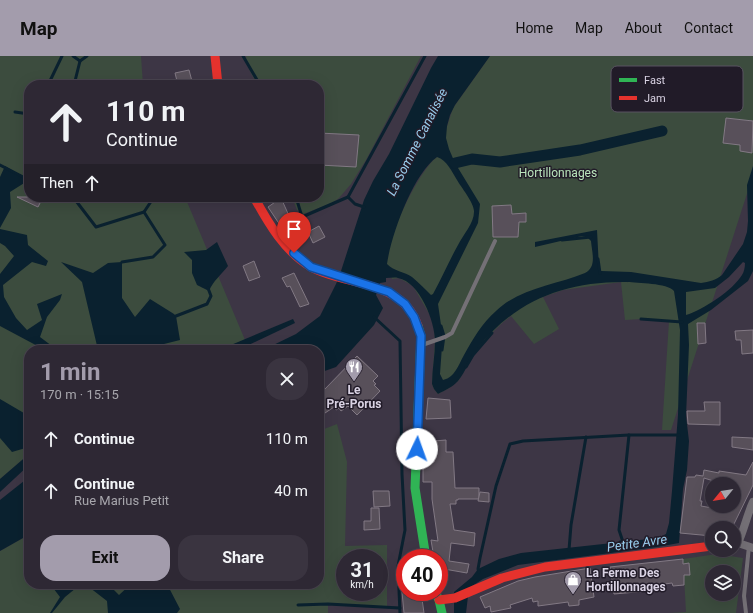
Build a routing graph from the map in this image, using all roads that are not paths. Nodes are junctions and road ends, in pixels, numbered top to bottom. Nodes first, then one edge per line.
1 (215, 56) edge
2 (217, 80) edge
3 (257, 202) edge
4 (495, 241) dead end
5 (421, 345) junction
6 (753, 502) edge
7 (741, 536) edge
8 (741, 544) edge
9 (705, 547) edge
10 (751, 547) edge
11 (425, 549) edge
12 (448, 599) edge
13 (437, 601) edge
14 (438, 601) edge
15 (436, 613) edge
16 (442, 613) edge
17 (746, 613) edge

1 - 2 street
3 - 5 street
4 - 5 lane
5 - 11 street
6 - 7 street
8 - 10 street
9 - 12 street
10 - 17 lane
13 - 15 street
14 - 16 street

